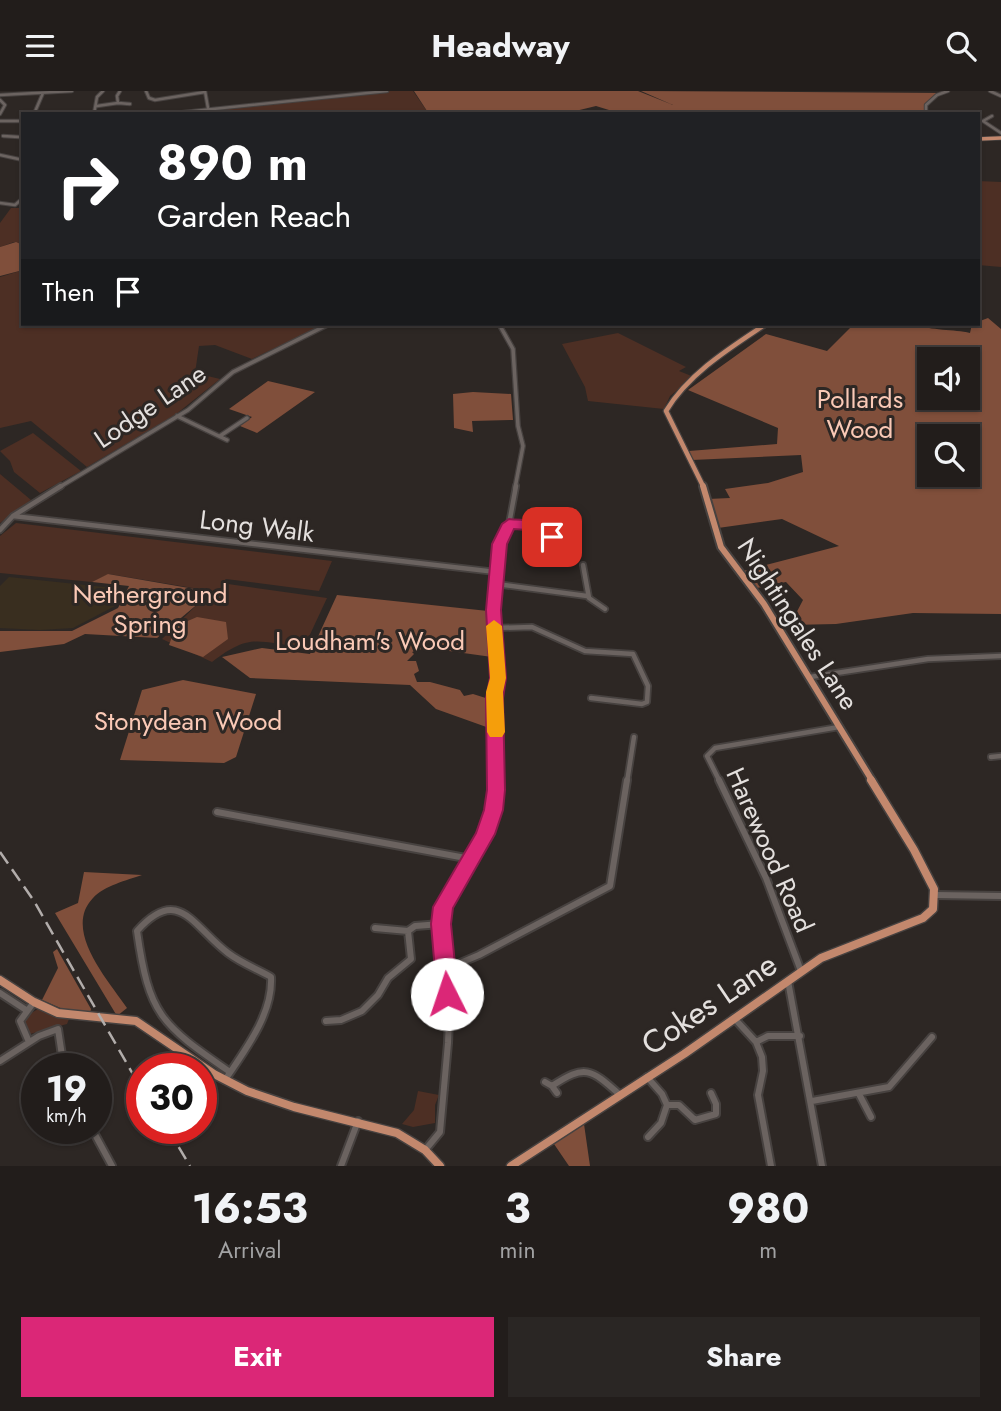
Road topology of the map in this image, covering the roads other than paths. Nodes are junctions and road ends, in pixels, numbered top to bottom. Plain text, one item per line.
1 (72, 91) edge
2 (103, 91) edge
3 (120, 91) edge
4 (146, 91) edge
5 (205, 91) edge
6 (387, 91) edge
7 (948, 91) edge
8 (990, 91) edge
9 (43, 93) junction
10 (0, 95) edge
11 (1001, 96) edge
12 (0, 100) edge
13 (118, 103) junction
14 (130, 104) dead end
15 (0, 105) edge
16 (5, 105) junction
17 (97, 106) junction
18 (207, 109) junction
19 (35, 112) edge
20 (95, 112) edge
21 (182, 112) edge
22 (926, 112) edge
23 (992, 116) dead end
24 (0, 118) edge
25 (21, 120) edge
26 (1001, 133) edge
27 (1, 136) edge
28 (21, 137) edge
29 (1001, 138) edge
30 (980, 139) edge
31 (0, 155) edge
32 (21, 160) edge
33 (21, 200) edge
34 (0, 204) edge
35 (325, 326) edge
36 (500, 326) edge
37 (763, 326) edge
38 (177, 416) junction
39 (247, 418) dead end
40 (220, 436) junction
41 (227, 440) dead end
42 (13, 516) junction
43 (509, 524) junction
44 (0, 530) edge
45 (547, 545) dead end
46 (583, 565) dead end
47 (496, 572) junction
48 (496, 584) junction
49 (587, 596) junction
50 (605, 609) dead end
51 (494, 628) junction
52 (1001, 656) edge
53 (810, 677) junction
54 (592, 698) dead end
55 (840, 727) junction
56 (634, 737) dead end
57 (1001, 755) edge
58 (991, 757) dead end
59 (216, 811) dead end
60 (471, 859) junction
61 (935, 895) junction
62 (1001, 896) edge
63 (441, 924) junction
64 (375, 927) dead end
65 (408, 931) junction
66 (446, 969) junction
67 (801, 971) junction
68 (788, 979) junction
69 (0, 980) edge
70 (0, 993) edge
71 (34, 1002) junction
72 (26, 1010) junction
73 (734, 1017) junction
74 (326, 1021) dead end
75 (800, 1036) junction
76 (932, 1037) dead end
77 (29, 1042) junction
78 (756, 1042) junction
79 (62, 1053) edge
80 (0, 1061) edge
81 (227, 1076) junction
82 (647, 1076) junction
83 (551, 1087) dead end
84 (711, 1093) dead end
85 (619, 1094) junction
86 (859, 1094) junction
87 (813, 1101) junction
88 (667, 1105) junction
89 (871, 1117) dead end
90 (358, 1121) junction
91 (648, 1137) dead end
92 (100, 1144) edge
93 (425, 1150) junction
94 (343, 1165) edge
95 (112, 1166) edge
96 (440, 1166) edge
97 (511, 1166) edge
98 (771, 1166) edge
99 (822, 1166) edge

1 - 9 street
2 - 17 street
3 - 13 street
4 - 5 street
5 - 18 street
6 - 18 street
7 - 22 street
8 - 11 street
9 - 10 street
9 - 19 street
12 - 16 street
13 - 14 street
13 - 17 street
15 - 16 street
16 - 24 street
17 - 20 street
18 - 21 street
23 - 26 street
24 - 25 street
27 - 28 street
29 - 30 main road
31 - 32 street
33 - 34 street
35 - 38 street, Lodge Lane
36 - 43 street
37 - 53 main road, Nightingales Lane
38 - 40 street
38 - 42 street, Lodge Lane
39 - 40 street
40 - 41 street
42 - 44 street, Lodge Lane
42 - 47 street, Long Walk
43 - 45 street
43 - 47 street
46 - 49 street
47 - 48 street
48 - 49 street
48 - 51 street
49 - 50 street
51 - 54 street
51 - 60 street
52 - 53 street
53 - 55 main road, Nightingales Lane
55 - 61 main road, Nightingales Lane
55 - 67 street, Harewood Road
56 - 66 street
57 - 58 street
59 - 60 street
60 - 63 street
61 - 62 street
61 - 67 main road, Cokes Lane
63 - 65 street
63 - 66 street
64 - 65 street
65 - 74 street
66 - 93 street
67 - 68 main road, Cokes Lane
68 - 73 main road, Cokes Lane
68 - 75 street
69 - 71 main road
70 - 72 street
71 - 72 street
71 - 81 main road
72 - 77 street
73 - 78 street
73 - 82 main road, Cokes Lane
75 - 78 street
75 - 87 street
76 - 86 street
77 - 79 street
77 - 80 street
78 - 98 street
81 - 81 street
81 - 90 main road
82 - 85 main road, Cokes Lane
82 - 88 street
83 - 85 street
84 - 88 street
85 - 97 main road, Cokes Lane
86 - 87 street
86 - 89 street
87 - 99 street
88 - 91 street
90 - 93 main road
90 - 94 street
92 - 95 street
93 - 96 main road

